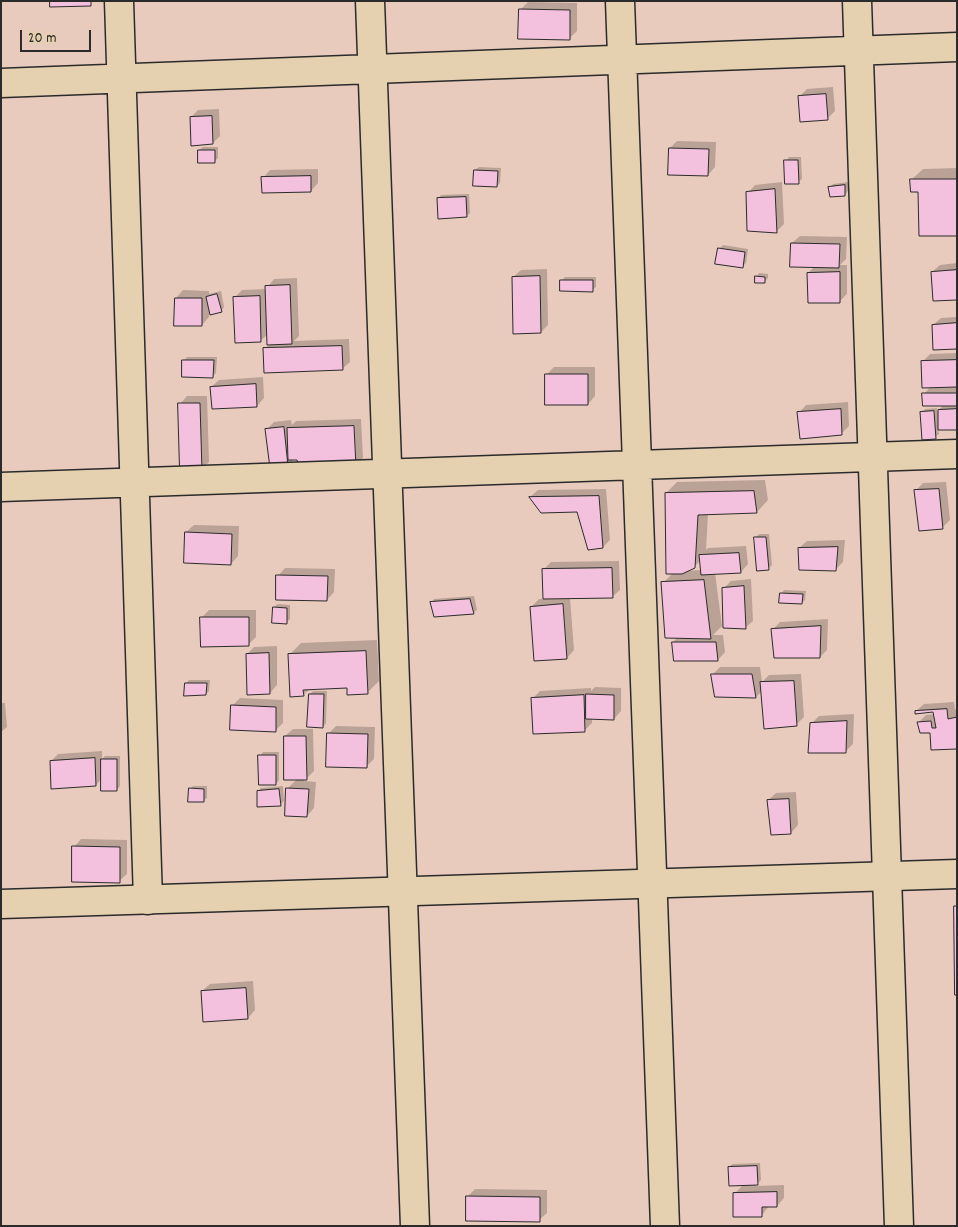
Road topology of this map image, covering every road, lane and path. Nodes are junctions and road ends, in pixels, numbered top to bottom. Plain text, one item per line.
1 (119, 1) edge
2 (370, 1) edge
3 (620, 1) edge
4 (857, 1) edge
5 (957, 47) edge
6 (859, 50) junction
7 (622, 59) junction
8 (373, 69) junction
9 (121, 78) junction
10 (1, 83) edge
11 (957, 454) edge
12 (871, 457) junction
13 (637, 465) junction
14 (388, 474) junction
15 (134, 482) junction
16 (1, 487) edge
17 (957, 874) edge
18 (887, 876) junction
19 (652, 884) junction
20 (403, 891) junction
21 (148, 900) junction
22 (1, 904) edge
23 (415, 1226) edge
24 (665, 1226) edge
25 (899, 1226) edge

1 - 9 street
2 - 8 street
3 - 7 street
4 - 6 street
5 - 6 street
6 - 7 street
6 - 12 street
7 - 8 street
7 - 13 street
8 - 9 street
8 - 14 street
9 - 10 street
9 - 15 street
11 - 12 street
12 - 13 street
12 - 18 street
13 - 14 street
13 - 19 street
14 - 15 street
14 - 20 street
15 - 16 street
15 - 21 street
17 - 18 street
18 - 19 street
18 - 25 street
19 - 20 street
19 - 24 street
20 - 21 street
20 - 23 street
21 - 22 street

